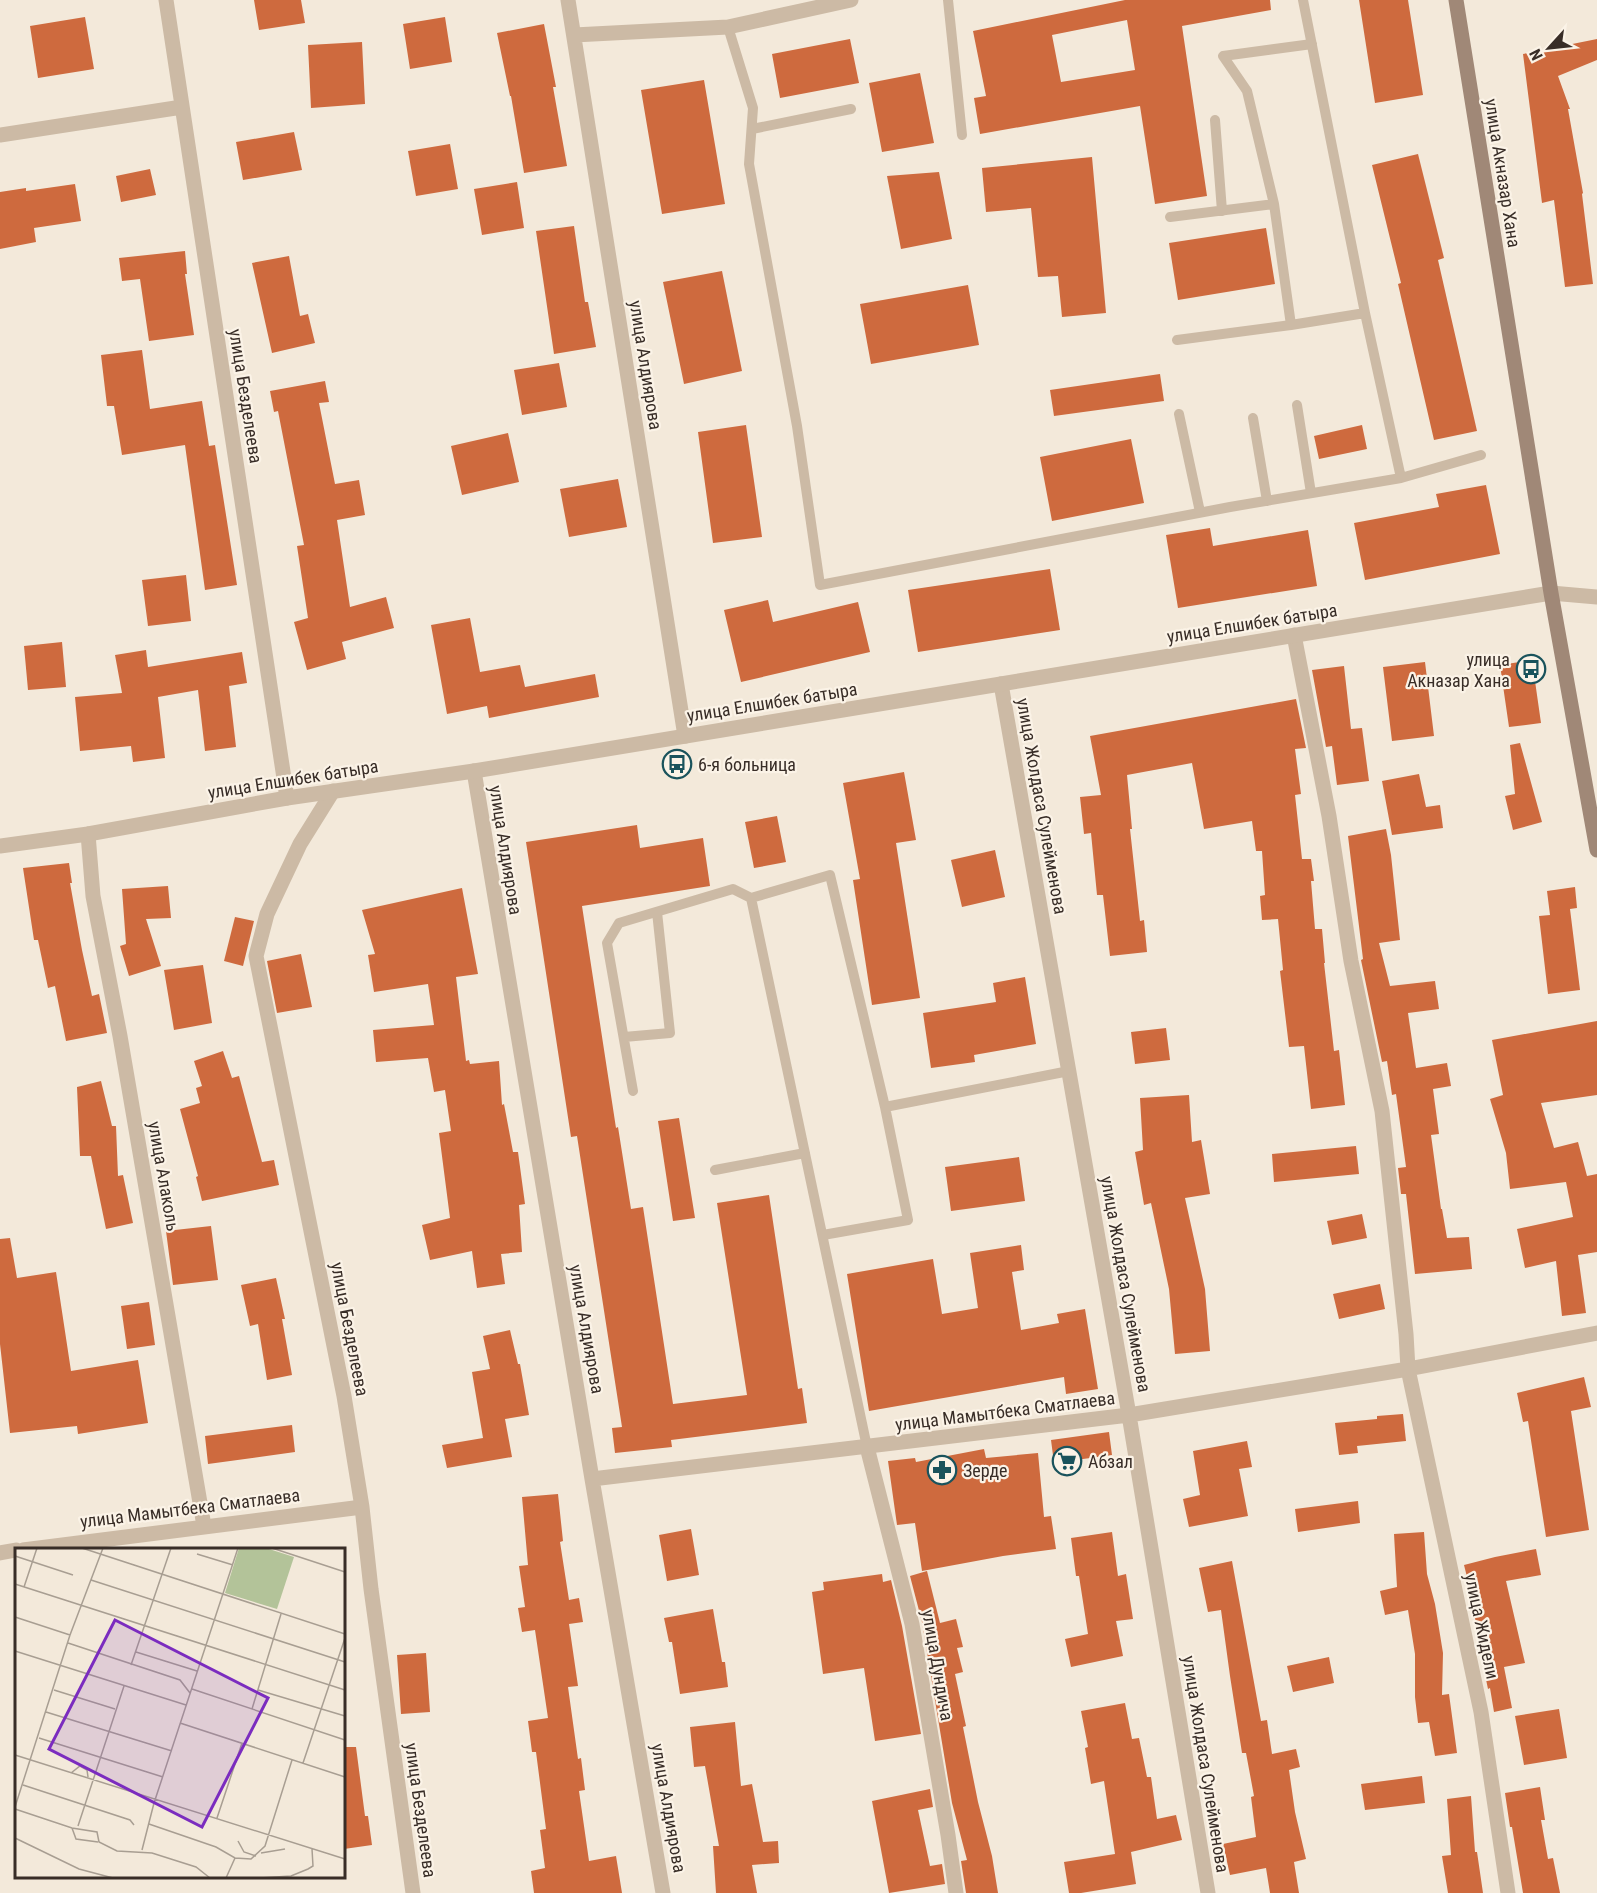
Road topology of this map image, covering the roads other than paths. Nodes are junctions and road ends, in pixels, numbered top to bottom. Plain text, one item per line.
1 (166, 0) edge
2 (568, 0) edge
3 (852, 0) edge
4 (948, 0) edge
5 (1304, 0) edge
6 (1456, 0) edge
7 (728, 27) junction
8 (574, 36) junction
9 (1312, 44) junction
10 (182, 106) junction
11 (851, 109) dead end
12 (1215, 120) dead end
13 (752, 129) junction
14 (0, 135) edge
15 (962, 135) dead end
16 (1274, 204) junction
17 (1222, 211) junction
18 (1170, 217) dead end
19 (1365, 313) junction
20 (1291, 326) junction
21 (1177, 340) dead end
22 (1297, 405) dead end
23 (1179, 414) dead end
24 (1253, 418) dead end
25 (1481, 455) dead end
26 (1401, 478) junction
27 (1311, 493) junction
28 (1267, 501) junction
29 (1200, 512) junction
30 (1551, 593) junction
31 (1597, 597) edge
32 (1294, 635) junction
33 (1001, 684) junction
34 (685, 736) junction
35 (474, 771) junction
36 (333, 791) junction
37 (287, 798) junction
38 (88, 834) junction
39 (0, 846) edge
40 (1597, 850) edge
41 (751, 898) junction
42 (657, 912) junction
43 (624, 1037) junction
44 (1069, 1071) junction
45 (633, 1091) dead end
46 (885, 1107) junction
47 (805, 1152) junction
48 (715, 1170) dead end
49 (823, 1235) junction
50 (1597, 1333) edge
51 (1408, 1369) junction
52 (1129, 1415) junction
53 (867, 1447) junction
54 (592, 1479) junction
55 (362, 1507) junction
56 (204, 1526) junction
57 (38, 1548) edge
58 (15, 1550) edge
59 (0, 1552) edge
60 (412, 1893) edge
61 (663, 1893) edge
62 (956, 1893) edge
63 (1208, 1893) edge
64 (1508, 1893) edge

1 - 10 street, улица Безделеева
2 - 8 street, улица Алдиярова
3 - 7 street
4 - 15 lane
5 - 9 lane
6 - 30 main road, улица Акназар Хана
7 - 8 street
7 - 13 lane
8 - 34 street, улица Алдиярова
9 - 16 lane
9 - 19 lane
10 - 14 street
10 - 37 street, улица Безделеева
11 - 13 lane
12 - 17 lane
13 - 29 lane
16 - 17 lane
16 - 20 lane
17 - 18 lane
19 - 20 lane
19 - 26 lane
20 - 21 lane
22 - 27 lane
23 - 29 lane
24 - 28 lane
25 - 26 lane
26 - 27 lane
27 - 28 lane
28 - 29 lane
30 - 31 street, улица Елшибек батыра
30 - 32 street, улица Елшибек батыра
30 - 40 main road, улица Акназар Хана
32 - 33 street, улица Елшибек батыра
32 - 51 street, улица Жидели
33 - 34 street, улица Елшибек батыра
33 - 44 street, улица Жолдаса Сулейменова
34 - 35 street, улица Елшибек батыра
35 - 36 street, улица Елшибек батыра
35 - 54 street, улица Алдиярова
36 - 37 street, улица Елшибек батыра
36 - 55 street, улица Безделеева
37 - 38 street, улица Елшибек батыра
38 - 39 street, улица Елшибек батыра
38 - 56 street, улица Алаколь
41 - 42 lane
41 - 46 lane
41 - 47 lane
42 - 43 lane
42 - 43 lane
43 - 45 lane
44 - 46 lane
44 - 52 street, улица Жолдаса Сулейменова
46 - 49 lane
47 - 48 lane
47 - 49 lane
49 - 53 lane
50 - 51 street, улица Мамытбека Сматлаева
51 - 52 street, улица Мамытбека Сматлаева
51 - 64 street, улица Жидели
52 - 53 street, улица Мамытбека Сматлаева
52 - 63 street, улица Жолдаса Сулейменова
53 - 54 street, улица Мамытбека Сматлаева
53 - 62 street, улица Дундича
54 - 61 street, улица Алдиярова
55 - 56 street, улица Мамытбека Сматлаева
55 - 60 street, улица Безделеева
56 - 57 street, улица Мамытбека Сматлаева
58 - 59 street

